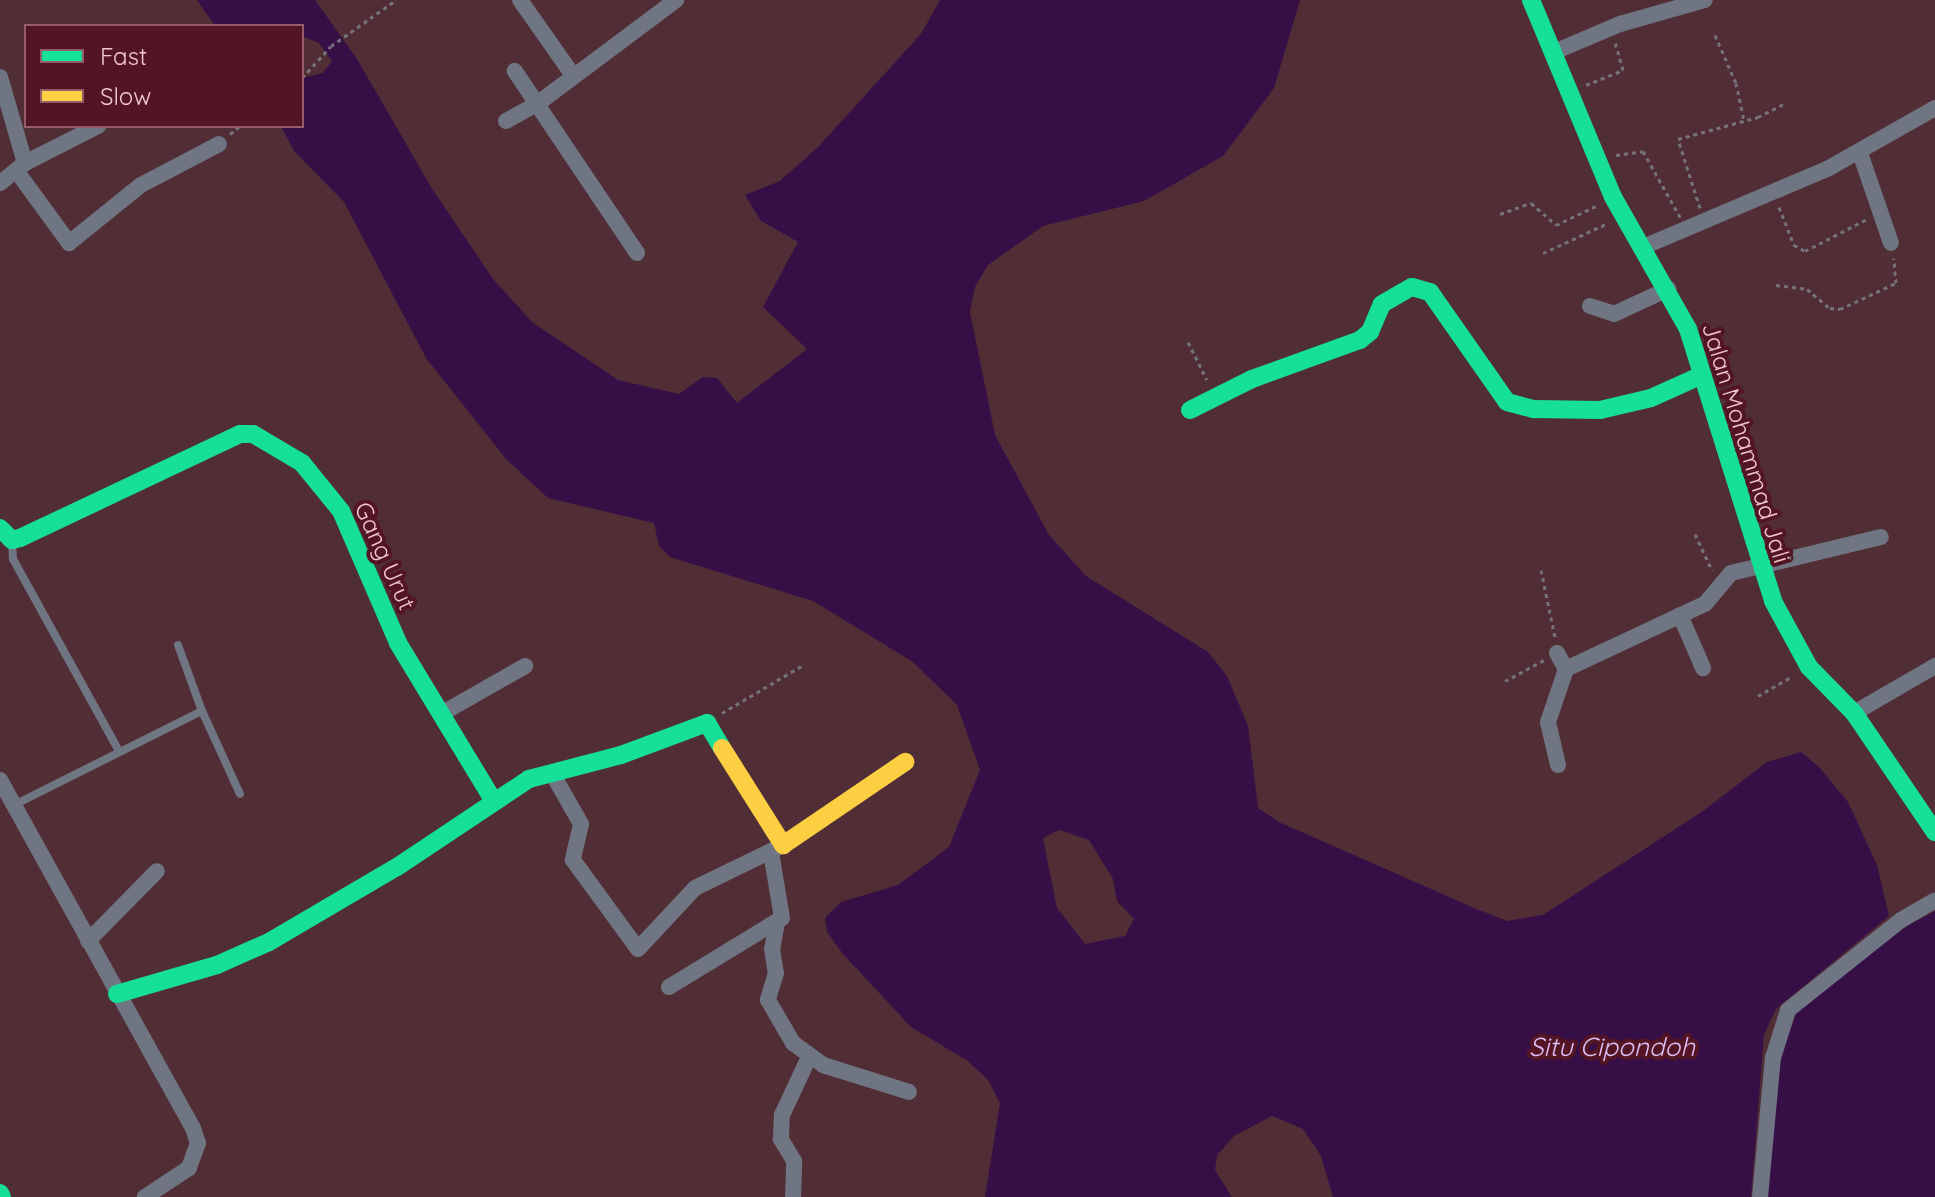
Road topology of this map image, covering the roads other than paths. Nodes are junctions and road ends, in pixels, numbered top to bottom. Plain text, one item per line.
1 (520, 0) edge
2 (676, 0) edge
3 (1531, 0) edge
4 (1705, 0) edge
5 (1554, 52) junction
6 (515, 71) dead end
7 (572, 74) junction
8 (0, 77) edge
9 (537, 104) junction
10 (1935, 108) edge
11 (506, 121) dead end
12 (89, 128) edge
13 (219, 144) dead end
14 (1860, 153) junction
15 (21, 168) junction
16 (0, 183) edge
17 (1891, 243) road end
18 (1643, 247) junction
19 (637, 253) dead end
20 (1668, 289) junction
21 (1590, 306) dead end
22 (1702, 375) junction
23 (1190, 410) dead end
24 (6, 534) edge
25 (1881, 537) dead end
26 (1757, 565) junction
27 (1680, 615) junction
28 (178, 645) dead end
29 (1557, 653) road end
30 (525, 666) dead end
31 (1935, 666) edge
32 (1703, 668) dead end
33 (1566, 669) junction
34 (202, 711) junction
35 (1854, 713) junction
36 (441, 714) junction
37 (119, 751) junction
38 (905, 762) dead end
39 (1558, 765) dead end
40 (552, 773) junction
41 (0, 780) edge
42 (240, 794) dead end
43 (493, 800) junction
44 (14, 805) junction
45 (1935, 832) edge
46 (777, 849) junction
47 (157, 871) dead end
48 (1935, 900) edge
49 (777, 922) junction
50 (88, 941) junction
51 (669, 987) dead end
52 (117, 994) junction
53 (809, 1057) junction
54 (909, 1092) dead end
55 (145, 1197) edge
56 (793, 1197) edge
57 (1760, 1197) edge

1 - 7 street
2 - 7 street
3 - 5 street, Jalan Mohammad Jali
4 - 5 street
5 - 18 street, Jalan Mohammad Jali
6 - 9 street
7 - 9 street
8 - 15 street
9 - 11 street
9 - 19 street
10 - 14 street
12 - 15 street
13 - 15 street
14 - 17 street
14 - 18 street
15 - 16 street
18 - 20 street, Jalan Mohammad Jali
20 - 21 street
20 - 22 street, Jalan Mohammad Jali
22 - 23 street
22 - 26 street, Jalan Mohammad Jali
24 - 36 street, Gang Urut
24 - 37 lane
25 - 26 street
26 - 27 street
26 - 35 street, Jalan Mohammad Jali
27 - 32 street
27 - 33 street
28 - 34 lane
29 - 33 street
30 - 36 street
31 - 35 street
33 - 39 street
34 - 37 lane
34 - 42 lane
35 - 45 street, Jalan Mohammad Jali
36 - 43 street, Gang Urut
37 - 44 lane
38 - 46 street
40 - 43 street
40 - 46 street
40 - 46 street
41 - 44 street
43 - 52 street
44 - 50 street
46 - 49 street
47 - 50 street
48 - 57 street
49 - 51 street
49 - 53 street
50 - 52 street
52 - 55 street
53 - 54 street
53 - 56 street

